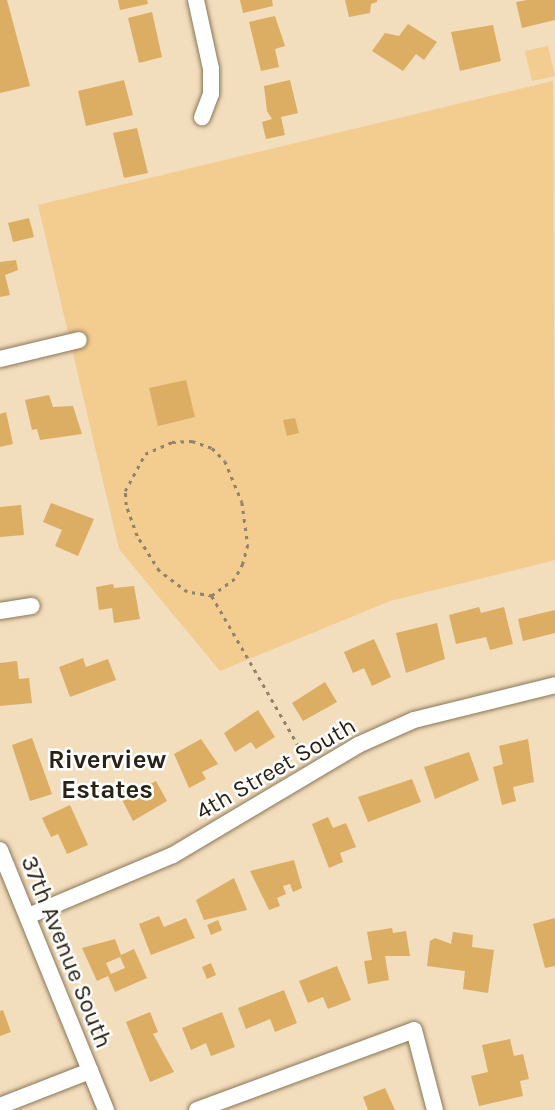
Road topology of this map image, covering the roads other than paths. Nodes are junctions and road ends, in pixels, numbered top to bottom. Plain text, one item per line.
1 (196, 0) edge
2 (202, 117) dead end
3 (79, 340) dead end
4 (0, 359) edge
5 (33, 607) dead end
6 (0, 611) edge
7 (555, 685) edge
8 (0, 850) edge
9 (28, 916) junction
10 (90, 1071) junction
11 (0, 1106) edge
12 (106, 1110) edge
13 (197, 1110) edge
14 (435, 1110) edge

1 - 2 street
3 - 4 street
5 - 6 street
7 - 9 street, 4th Street South
8 - 9 street, 37th Avenue South
9 - 10 street, 37th Avenue South
10 - 11 street, 37th Avenue South
10 - 12 street, 37th Avenue South
13 - 14 street

